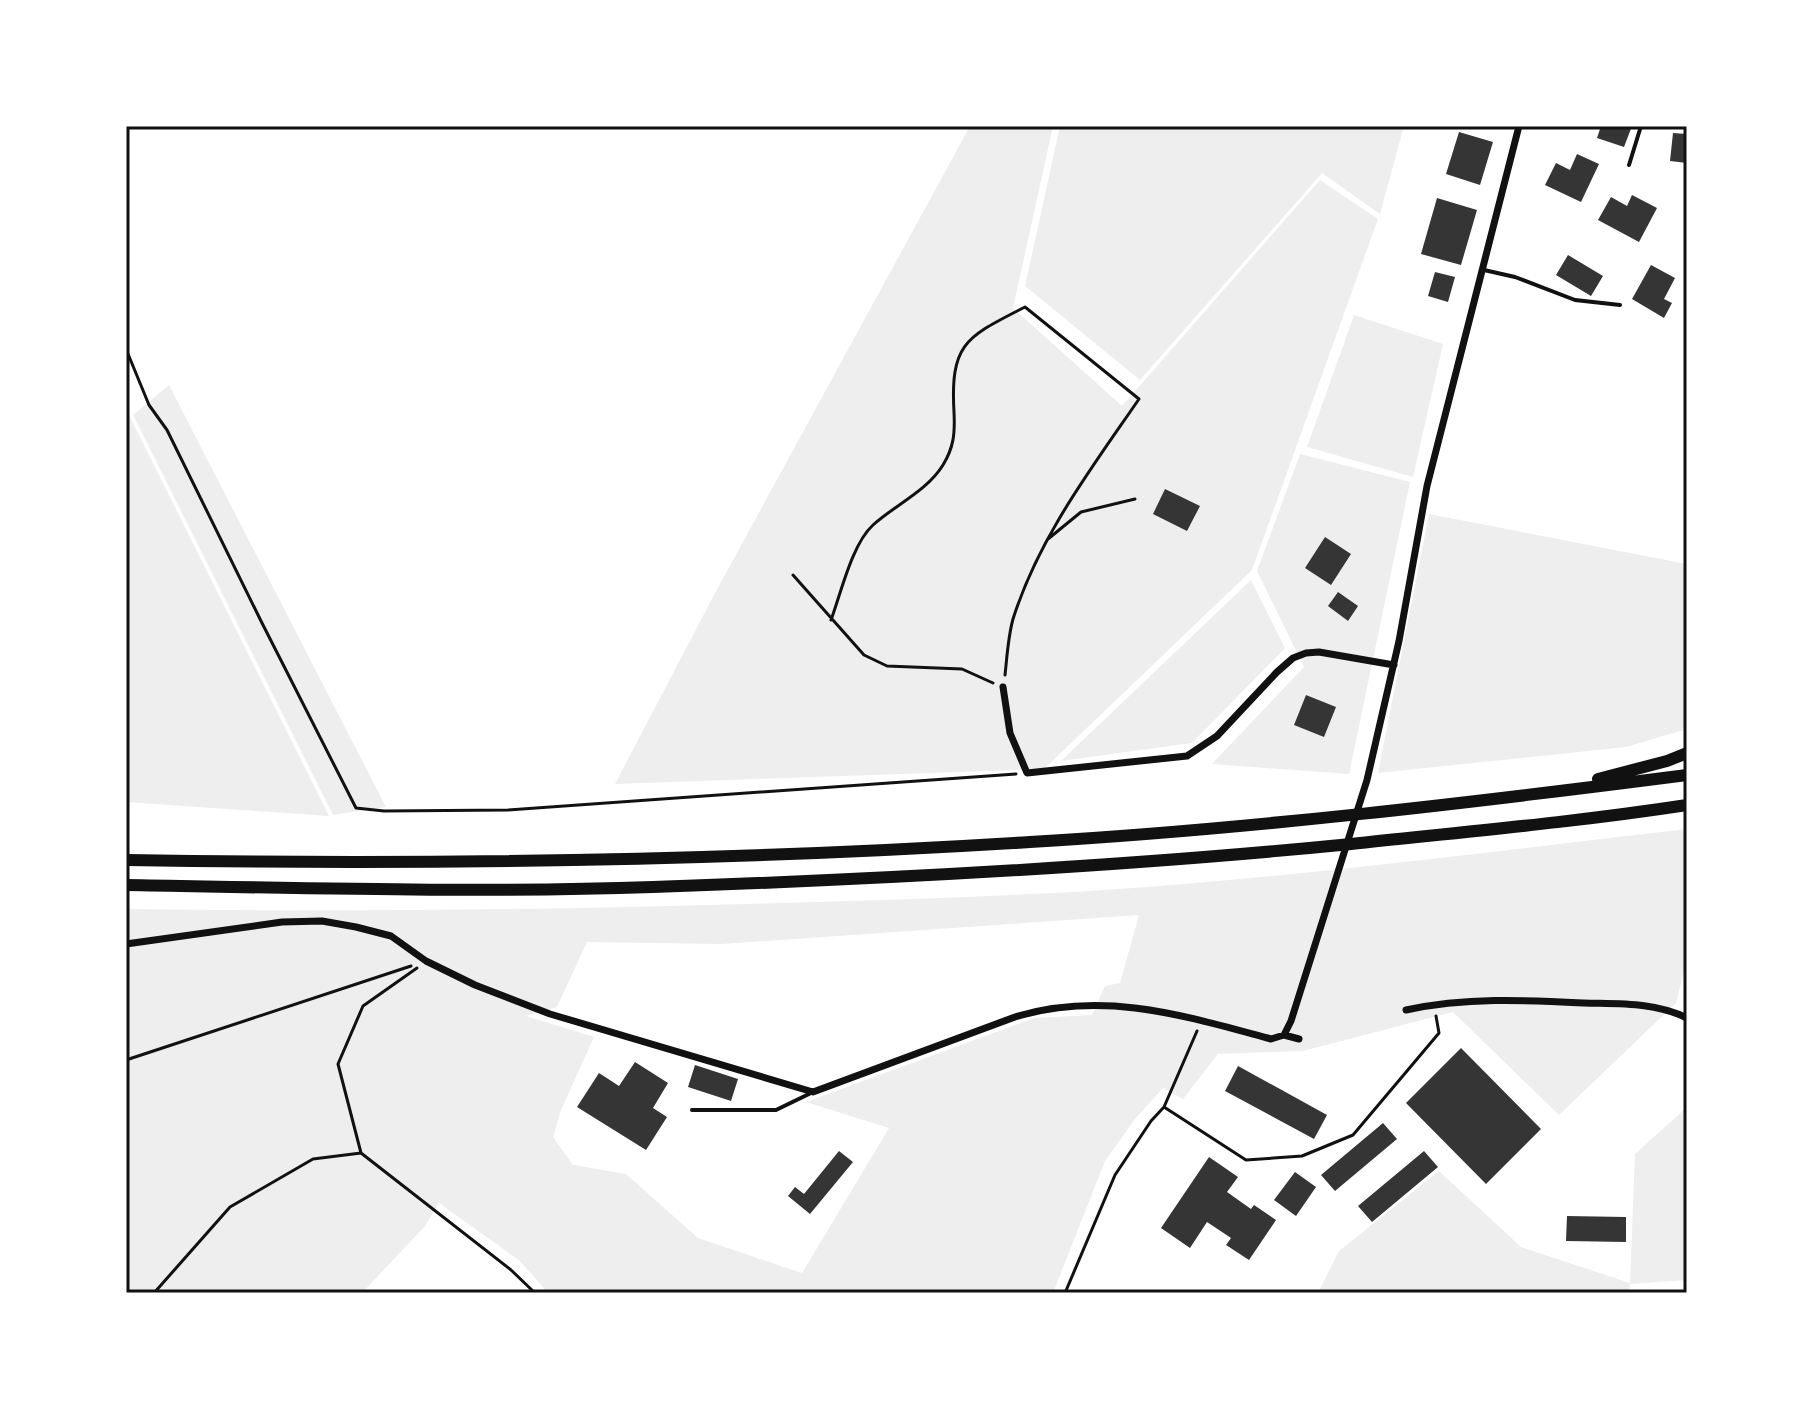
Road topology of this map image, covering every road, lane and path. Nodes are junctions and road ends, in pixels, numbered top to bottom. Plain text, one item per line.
1 (1519, 126) edge
2 (1641, 126) edge
3 (1629, 165) dead end
4 (1481, 269) junction
5 (1620, 305) dead end
6 (126, 349) edge
7 (1135, 499) dead end
8 (1045, 542) junction
9 (793, 575) dead end
10 (831, 620) junction
11 (1394, 665) junction
12 (1003, 687) junction
13 (1687, 753) edge
14 (1027, 773) junction
15 (1687, 775) edge
16 (1545, 793) junction
17 (1687, 805) edge
18 (126, 860) edge
19 (126, 885) edge
20 (126, 944) edge
21 (426, 961) junction
22 (1434, 1004) junction
23 (1406, 1010) dead end
24 (1687, 1018) edge
25 (1204, 1021) junction
26 (1284, 1035) junction
27 (1299, 1039) dead end
28 (126, 1060) edge
29 (813, 1092) junction
30 (1164, 1107) junction
31 (692, 1110) dead end
32 (361, 1153) junction
33 (154, 1293) edge
34 (535, 1293) edge
35 (1065, 1293) edge

1 - 4 street
2 - 3 lane
4 - 5 lane
4 - 11 street
6 - 14 path
7 - 8 path
8 - 10 path
8 - 12 path
9 - 10 path
10 - 12 path
11 - 14 street
11 - 26 street
12 - 14 street
13 - 16 highway
15 - 16 highway
16 - 18 highway
17 - 19 highway
20 - 21 street
21 - 28 path
21 - 29 street
21 - 32 path
22 - 23 street
22 - 24 street
22 - 30 path
25 - 26 street
25 - 29 street
25 - 30 path
26 - 27 street
29 - 31 lane
30 - 35 path
32 - 33 path
32 - 34 path

